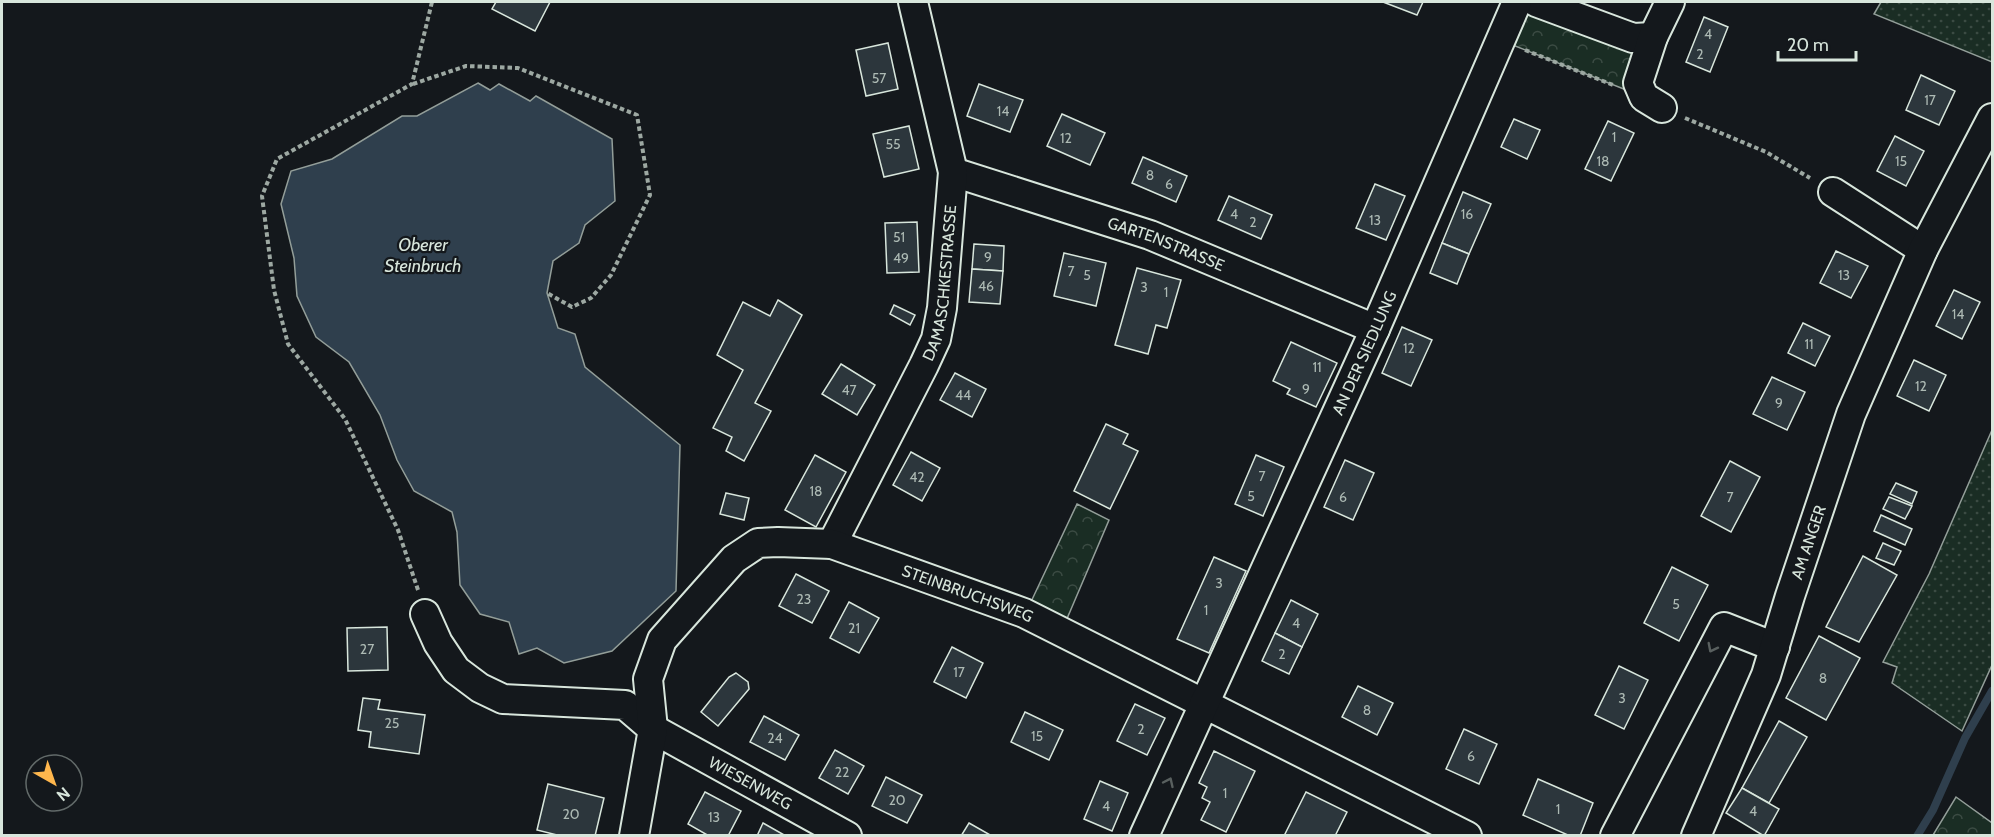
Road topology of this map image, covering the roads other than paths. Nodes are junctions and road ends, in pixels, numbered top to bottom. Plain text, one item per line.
1 (913, 2) edge
2 (1517, 2) edge
3 (1536, 2) edge
4 (1670, 2) edge
5 (1653, 37) junction
6 (1653, 103) road end
7 (1992, 118) edge
8 (952, 171) junction
9 (1833, 192) road end
10 (1923, 250) junction
11 (1375, 328) junction
12 (832, 544) junction
13 (425, 614) road end
14 (1775, 647) junction
15 (1206, 703) junction
16 (653, 729) junction
17 (634, 836) edge
18 (847, 836) edge
19 (1144, 836) edge
20 (1467, 836) edge
21 (1615, 836) edge
22 (1696, 836) edge

1 - 8 street, DAMASCHKESTRASSE
2 - 11 street, AN DER SIEDLUNG
3 - 5 street
4 - 5 street
5 - 6 street
7 - 10 street, AM ANGER
8 - 11 street, GARTENSTRASSE
8 - 12 street, DAMASCHKESTRASSE
9 - 10 street
10 - 14 street, AM ANGER
11 - 15 street, AN DER SIEDLUNG
12 - 15 street, STEINBRUCHSWEG
12 - 16 street, STEINBRUCHSWEG
13 - 16 street, WIESENWEG
14 -> 21 street
14 - 22 street, AM ANGER
19 -> 15 street, AN DER SIEDLUNG
15 - 20 street, STEINBRUCHSWEG
16 - 17 street, STEINBRUCHSWEG
16 - 18 street, WIESENWEG

